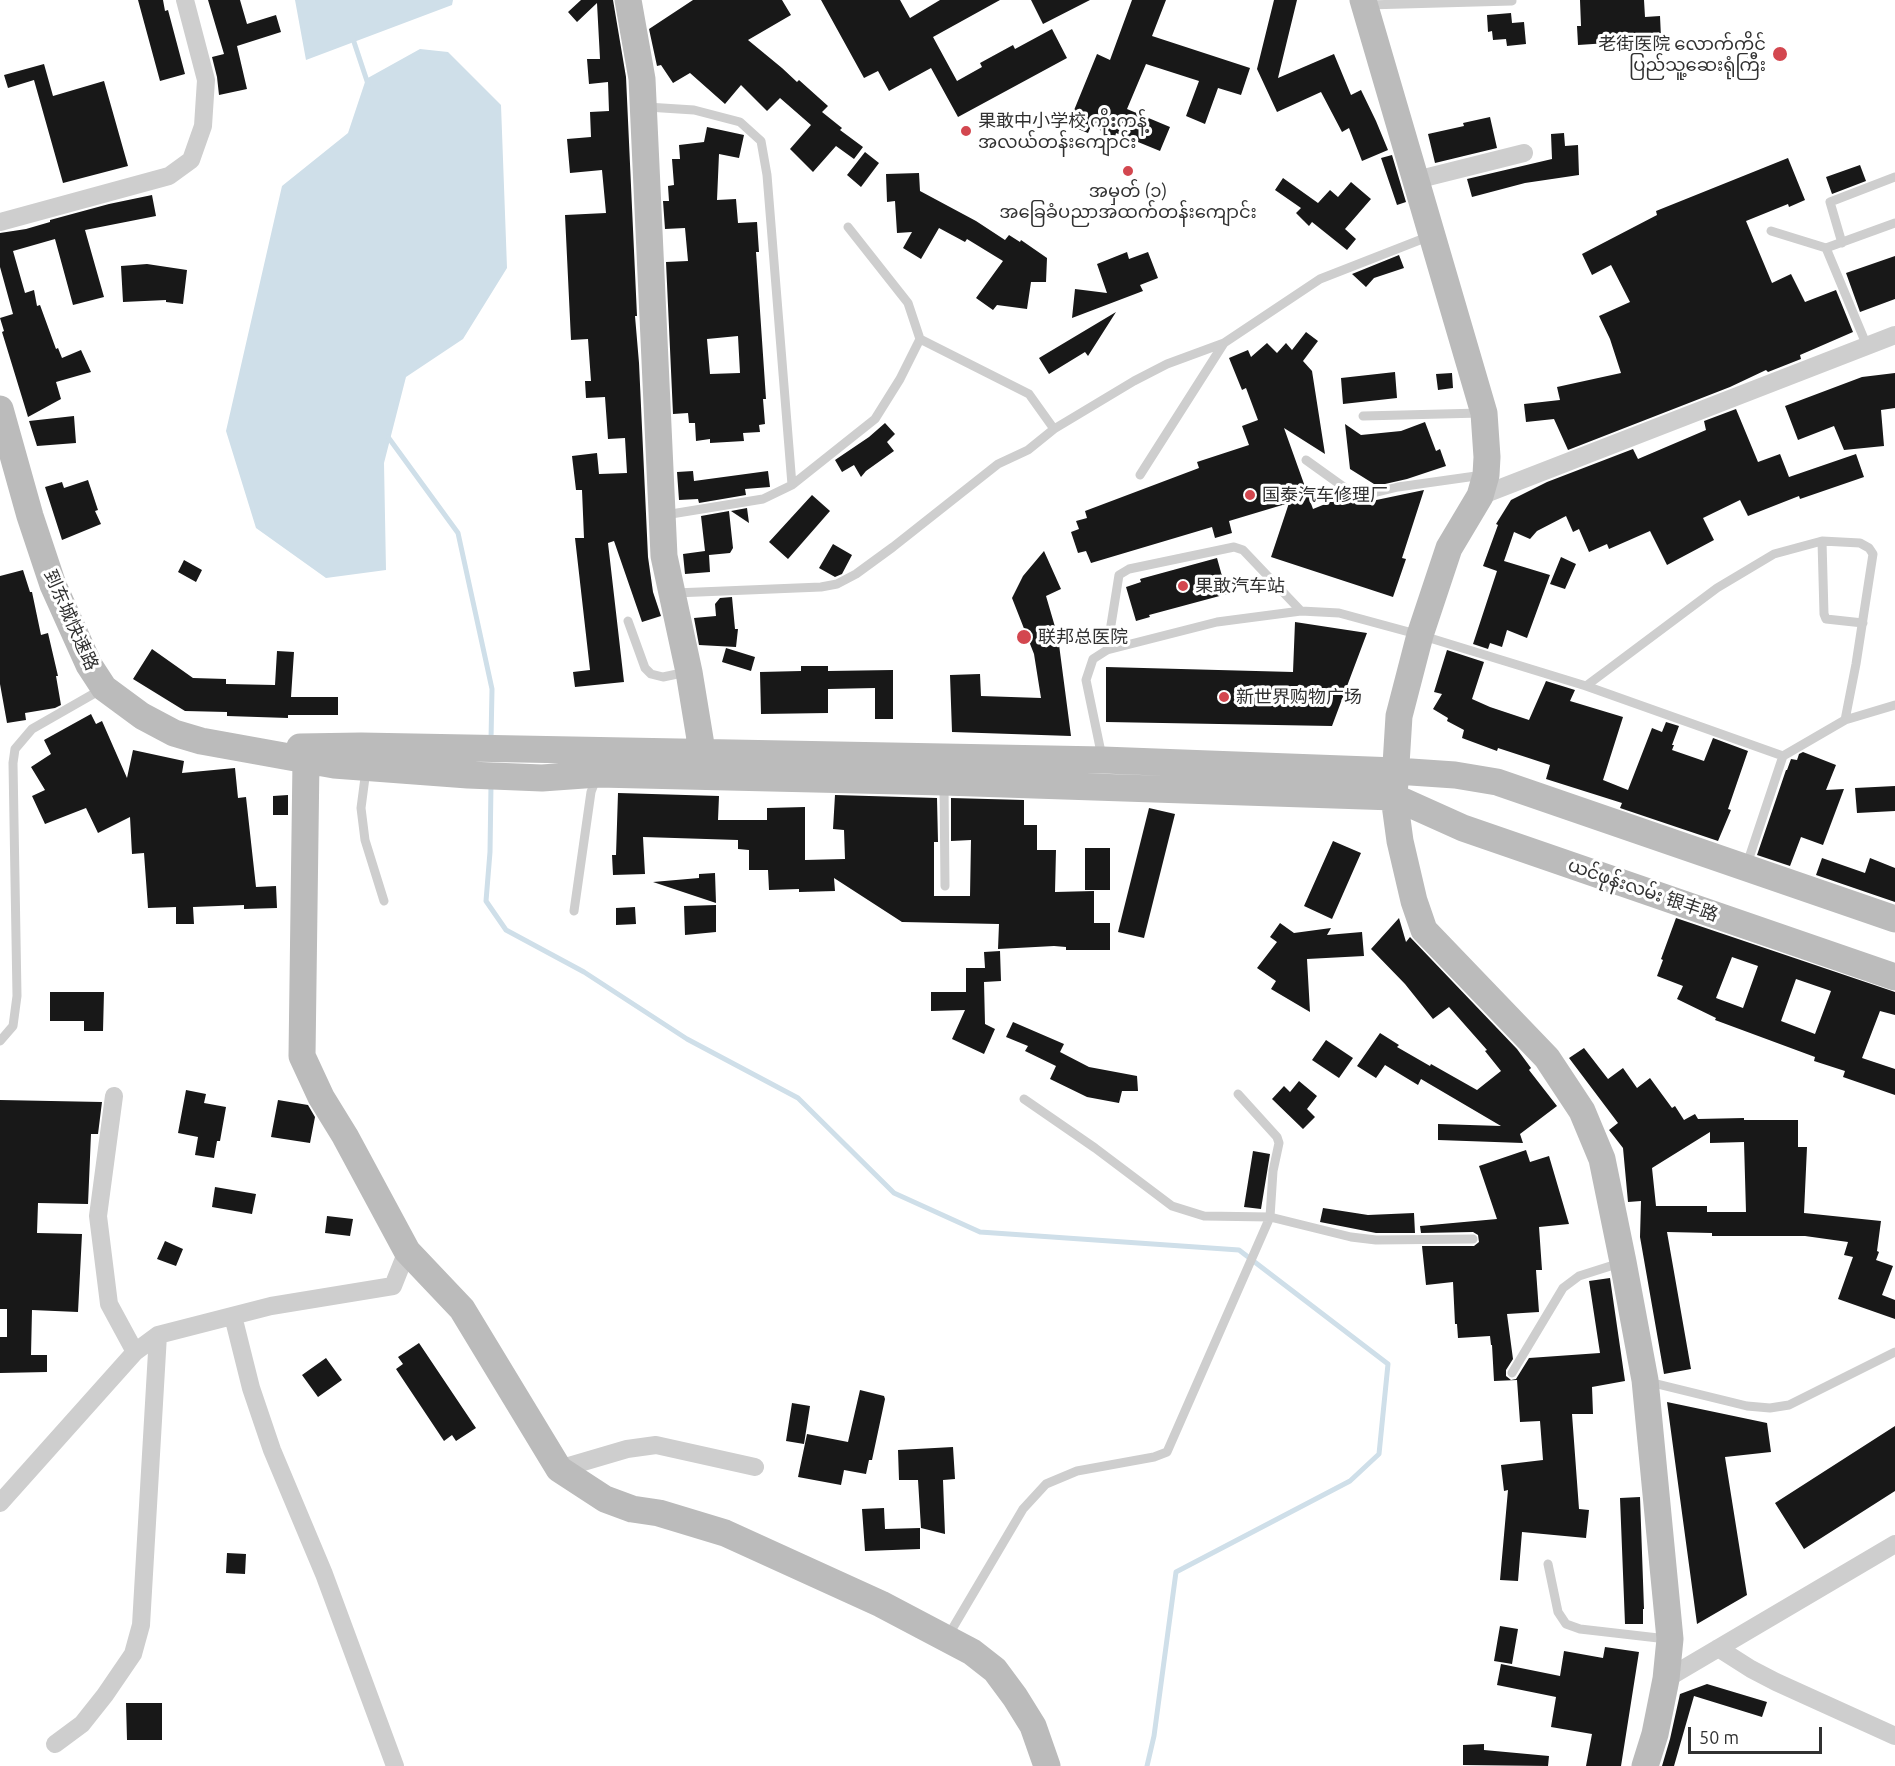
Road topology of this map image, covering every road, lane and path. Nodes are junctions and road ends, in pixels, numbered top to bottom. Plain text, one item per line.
1 (185, 0) edge
2 (628, 0) edge
3 (1512, 1) edge
4 (1364, 2) edge
5 (643, 107) junction
6 (1524, 153) dead end
7 (1895, 177) edge
8 (1416, 180) junction
9 (0, 222) edge
10 (1895, 223) edge
11 (849, 226) dead end
12 (1771, 231) dead end
13 (1433, 235) junction
14 (1842, 243) junction
15 (1826, 248) junction
16 (1895, 336) edge
17 (920, 339) junction
18 (1224, 343) junction
19 (1867, 346) junction
20 (0, 409) edge
21 (1484, 413) junction
22 (1363, 416) dead end
23 (1054, 429) junction
24 (1306, 460) dead end
25 (1140, 475) dead end
26 (792, 485) junction
27 (1483, 485) junction
28 (662, 515) junction
29 (1822, 541) junction
30 (672, 593) junction
31 (1300, 611) junction
32 (628, 621) dead end
33 (1863, 623) junction
34 (1420, 635) junction
35 (1107, 650) junction
36 (689, 672) junction
37 (1586, 686) junction
38 (104, 688) junction
39 (1895, 705) edge
40 (1845, 720) junction
41 (237, 748) junction
42 (1784, 756) junction
43 (306, 760) junction
44 (1103, 760) junction
45 (468, 762) junction
46 (702, 764) junction
47 (366, 767) junction
48 (1396, 771) junction
49 (598, 774) junction
50 (944, 783) junction
51 (1394, 797) junction
52 (1746, 867) junction
53 (945, 886) dead end
54 (384, 901) dead end
55 (574, 910) dead end
56 (1895, 919) edge
57 (1895, 977) edge
58 (0, 1041) edge
59 (1238, 1094) dead end
60 (114, 1096) dead end
61 (1024, 1100) dead end
62 (1270, 1218) junction
63 (1473, 1239) dead end
64 (407, 1251) junction
65 (1623, 1262) junction
66 (233, 1316) junction
67 (158, 1335) junction
68 (135, 1352) junction
69 (1895, 1352) edge
70 (1512, 1373) dead end
71 (1644, 1380) junction
72 (755, 1467) dead end
73 (559, 1469) junction
74 (0, 1503) edge
75 (1895, 1544) edge
76 (1548, 1564) dead end
77 (947, 1638) junction
78 (1670, 1639) junction
79 (1718, 1648) junction
80 (1666, 1679) junction
81 (1895, 1736) edge
82 (56, 1744) dead end
83 (395, 1766) edge
84 (1047, 1766) edge
85 (1646, 1766) edge

1 - 9 street
2 - 5 main road
3 - 4 lane
4 - 8 main road
5 - 26 lane
5 - 28 main road
6 - 8 street
7 - 14 lane
8 - 13 main road
10 - 14 lane
11 - 17 lane
12 - 15 lane
13 - 18 lane
13 - 21 main road
14 - 15 lane
15 - 19 lane
16 - 19 street
17 - 23 lane
17 - 26 lane
18 - 23 lane
18 - 25 lane
19 - 27 street
20 - 38 main road, 到东城快速路
21 - 22 lane
21 - 27 main road
23 - 30 lane
24 - 27 lane
26 - 28 lane
27 - 34 main road
28 - 30 main road
29 - 33 lane
29 - 33 lane
29 - 37 lane
30 - 36 main road
31 - 34 lane
31 - 35 lane
31 - 35 lane
32 - 36 lane
33 - 40 lane
34 - 37 lane
34 - 48 main road
35 - 44 lane
36 - 46 main road
37 - 42 lane
38 - 41 main road, 到东城快速路
38 - 58 lane
39 - 40 lane
40 - 42 lane
41 - 43 main road, 到东城快速路
41 - 45 main road, 到东城快速路
42 - 52 lane
43 - 47 main road, 到东城快速路
43 - 64 main road
44 - 46 main road
44 - 48 main road
45 - 46 main road
45 - 47 main road, 到东城快速路
45 - 49 main road, 到东城快速路
46 - 49 main road, 到东城快速路
46 - 50 main road
47 - 54 lane
48 - 51 main road
48 - 52 main road
49 - 55 lane
50 - 51 main road
50 - 53 lane
51 - 57 main road, ယင်ဖုန်းလမ်း 银丰路
51 - 65 main road
52 - 56 main road
59 - 62 lane
60 - 68 street
61 - 62 lane
62 - 63 lane
62 - 77 lane
64 - 66 street
64 - 73 main road
65 - 70 lane
65 - 71 main road
66 - 67 street
66 - 83 street
67 - 68 street
67 - 82 street
68 - 74 street
69 - 71 lane
71 - 78 main road
72 - 73 street
73 - 77 main road
75 - 79 street
76 - 78 lane
77 - 84 main road
78 - 80 main road
79 - 80 street
79 - 81 street
80 - 85 main road

